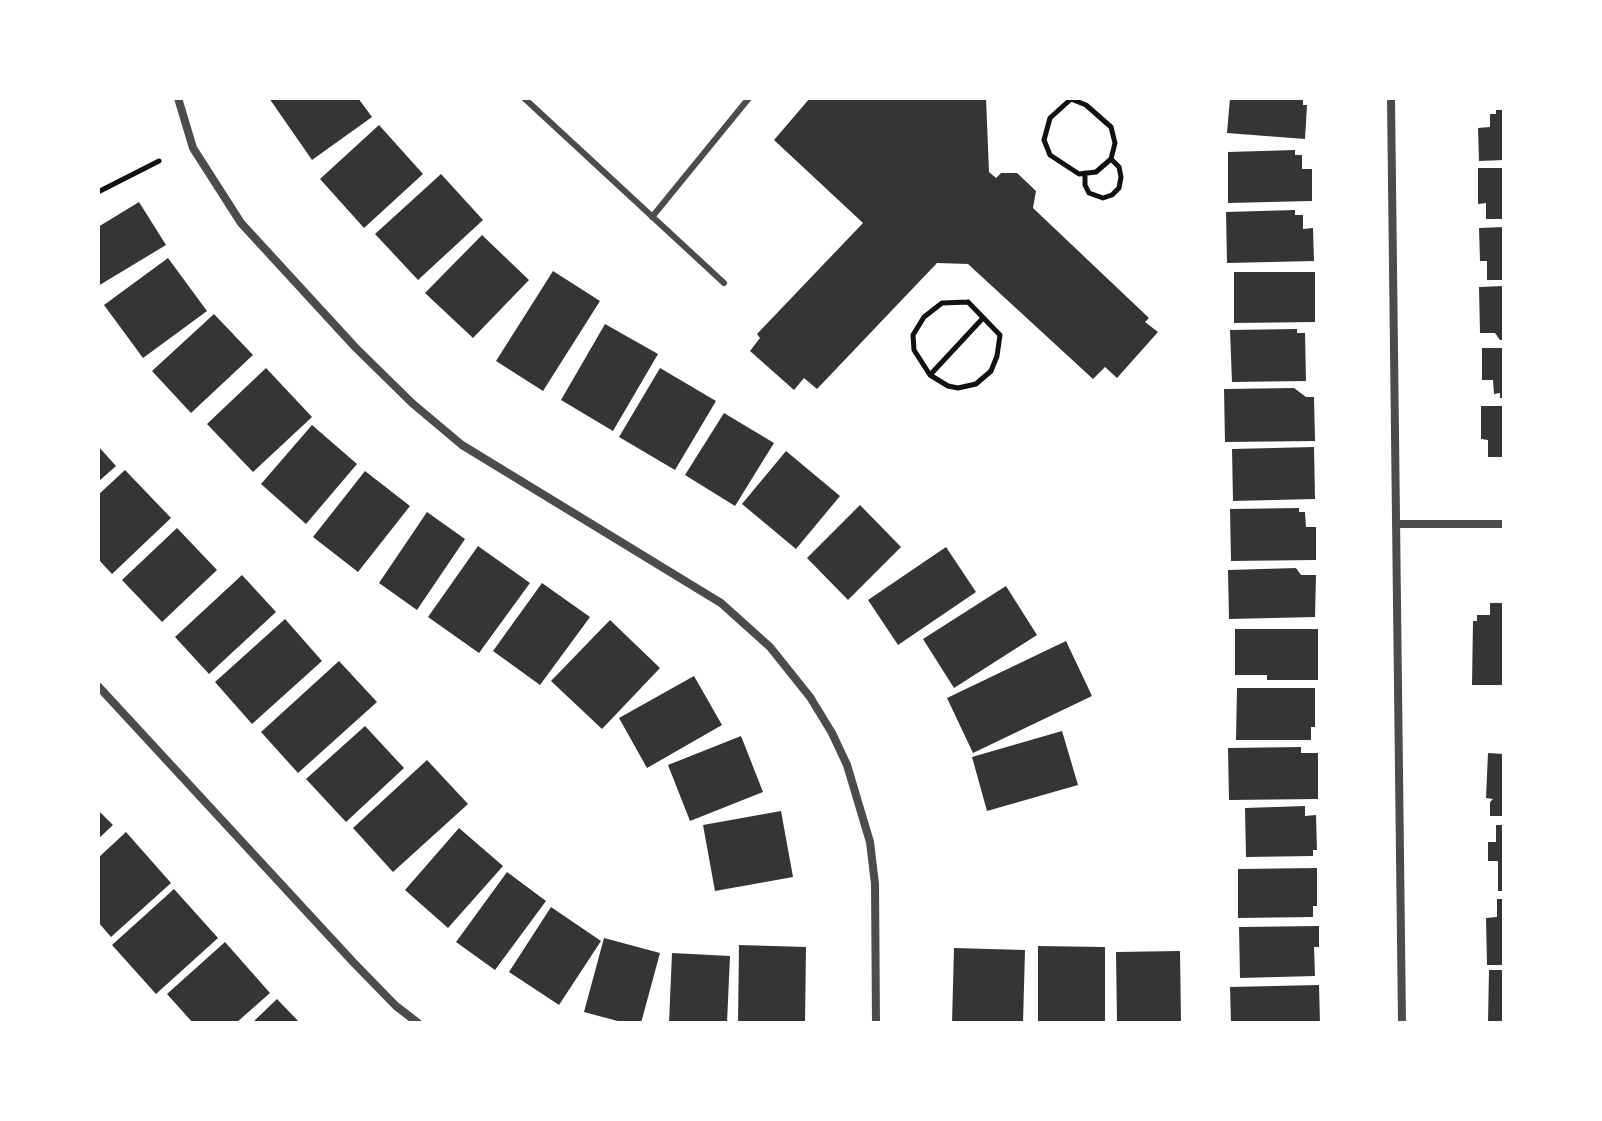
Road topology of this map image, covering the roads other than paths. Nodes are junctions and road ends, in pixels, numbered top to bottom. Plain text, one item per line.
1 (178, 98) edge
2 (524, 98) edge
3 (749, 98) edge
4 (1391, 98) edge
5 (652, 217) junction
6 (724, 283) dead end
7 (1398, 524) junction
8 (1504, 524) edge
9 (98, 686) edge
10 (418, 1023) edge
11 (876, 1023) edge
12 (1402, 1023) edge

1 - 11 street
2 - 5 lane
3 - 5 lane
4 - 7 street
5 - 6 lane
7 - 8 street
7 - 12 street
9 - 10 street

